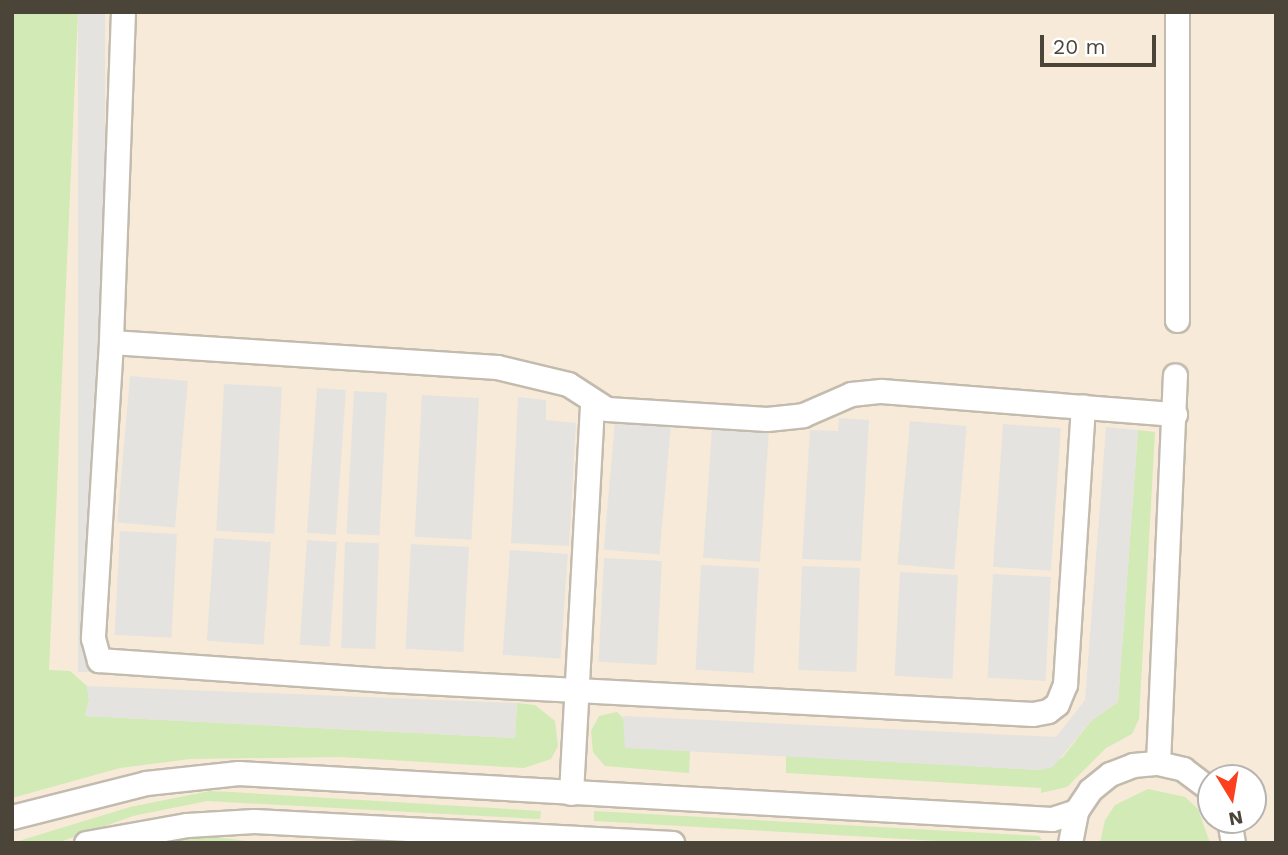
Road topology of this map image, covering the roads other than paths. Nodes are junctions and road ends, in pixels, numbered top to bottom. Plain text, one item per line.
1 (123, 12) edge
2 (1177, 12) edge
3 (1177, 320) dead end
4 (111, 342) junction
5 (1175, 375) dead end
6 (592, 402) junction
7 (1083, 407) junction
8 (1175, 414) junction
9 (577, 689) junction
10 (1158, 763) junction
11 (1197, 780) edge
12 (571, 793) junction
13 (1076, 811) junction
14 (12, 817) edge
15 (296, 833) edge
16 (568, 839) edge
17 (86, 843) edge
18 (672, 843) edge
19 (1070, 843) edge

1 - 4 lane
2 - 3 lane
4 - 6 lane
4 - 9 lane
5 - 8 lane
6 - 7 lane
6 - 9 lane
7 - 8 lane
7 - 9 lane
8 - 10 lane
9 - 12 lane
10 - 11 lane
10 - 13 lane
12 - 13 lane
12 - 14 lane
13 - 19 lane
15 - 16 lane
15 - 17 lane
16 - 18 lane

